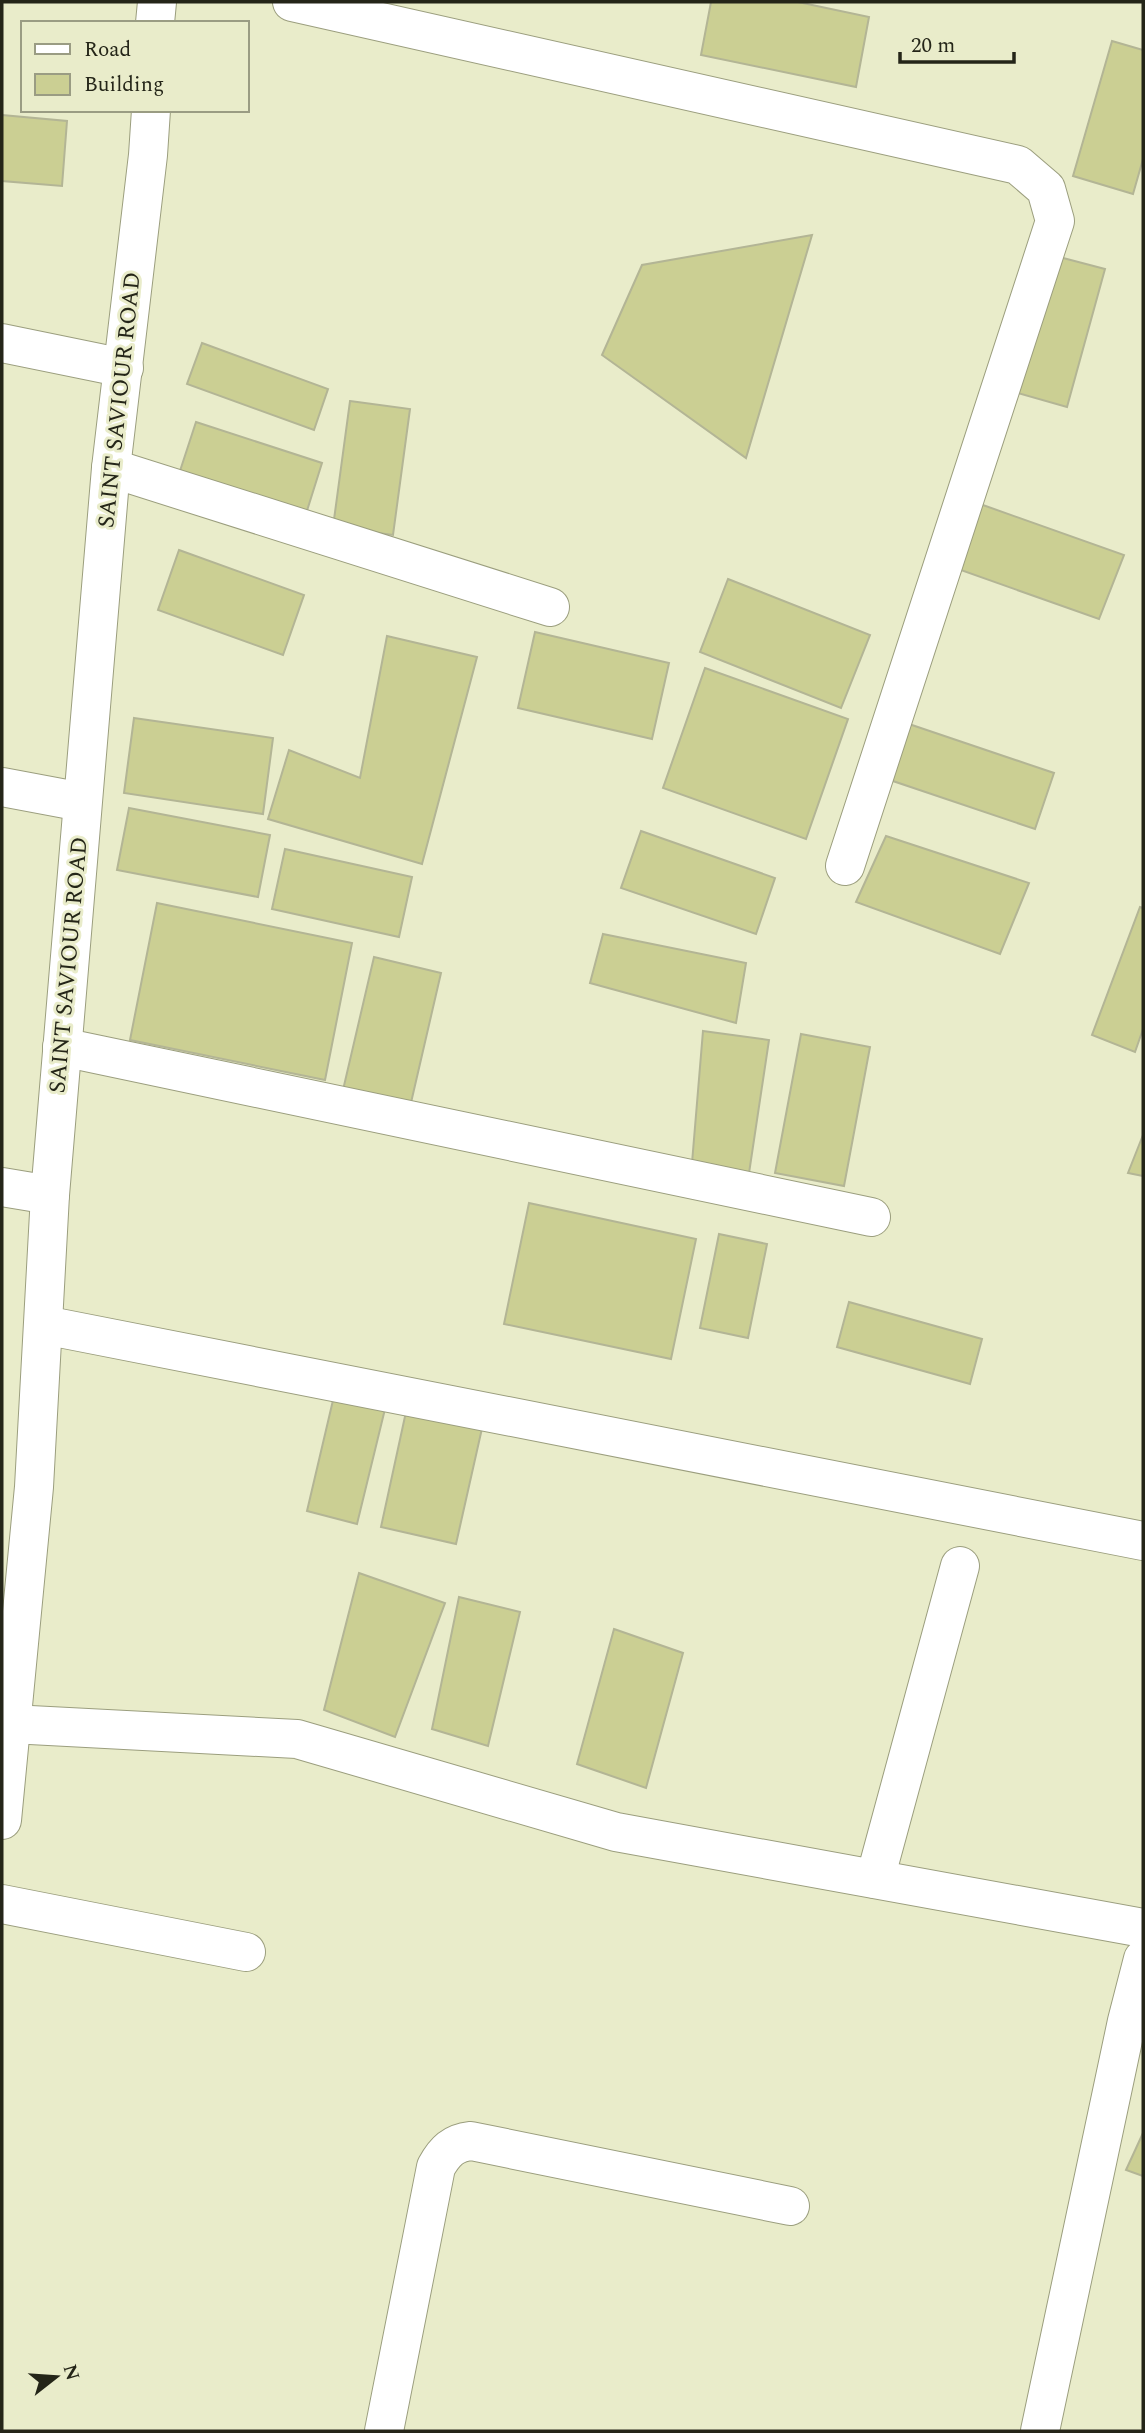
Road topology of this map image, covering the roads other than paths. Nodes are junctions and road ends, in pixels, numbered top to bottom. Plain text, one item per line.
1 (157, 2) edge
2 (292, 2) edge
3 (155, 21) edge
4 (151, 112) edge
5 (2, 343) edge
6 (124, 368) junction
7 (111, 468) junction
8 (551, 607) dead end
9 (2, 788) edge
10 (82, 802) junction
11 (845, 866) dead end
12 (62, 1047) junction
13 (2, 1187) edge
14 (50, 1195) junction
15 (871, 1217) dead end
16 (44, 1325) junction
17 (1143, 1541) edge
18 (960, 1566) dead end
19 (11, 1724) junction
20 (2, 1821) edge
21 (875, 1879) junction
22 (2, 1903) edge
23 (1143, 1928) edge
24 (246, 1952) dead end
25 (1143, 1959) edge
26 (1135, 2023) edge
27 (790, 2206) dead end
28 (384, 2431) edge
29 (1040, 2431) edge

1 - 3 street
2 - 11 street
4 - 6 street, SAINT SAVIOUR ROAD
5 - 6 street
6 - 7 street, SAINT SAVIOUR ROAD
7 - 8 street
7 - 10 street, SAINT SAVIOUR ROAD
9 - 10 street
10 - 12 street, SAINT SAVIOUR ROAD
12 - 14 street, SAINT SAVIOUR ROAD
12 - 15 street
13 - 14 street
14 - 16 street, SAINT SAVIOUR ROAD
16 - 17 street
16 - 19 street, SAINT SAVIOUR ROAD
18 - 21 street
19 - 20 street, SAINT SAVIOUR ROAD
19 - 21 street
21 - 23 street
22 - 24 street
25 - 26 street
26 - 29 street
27 - 28 street

